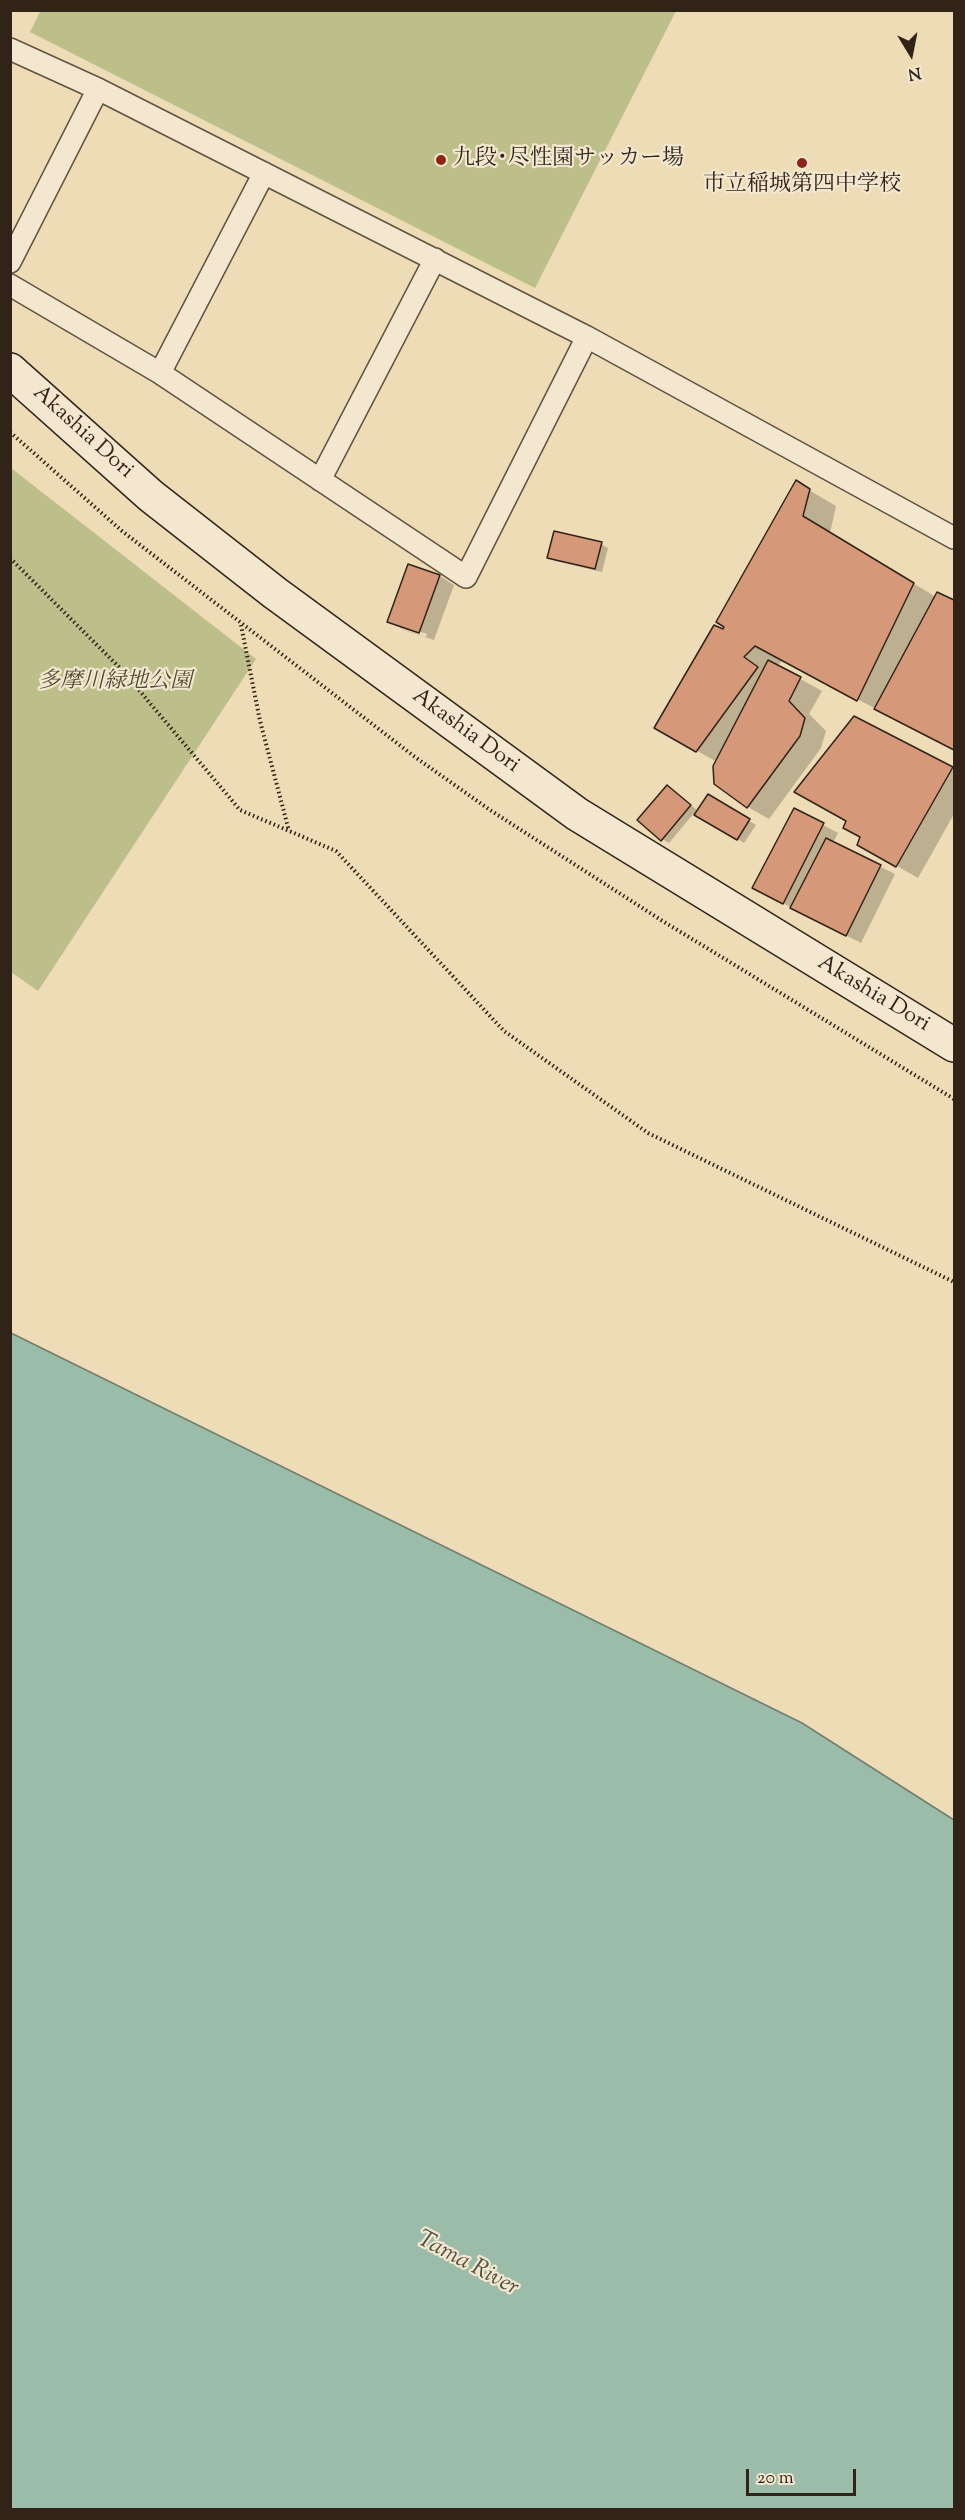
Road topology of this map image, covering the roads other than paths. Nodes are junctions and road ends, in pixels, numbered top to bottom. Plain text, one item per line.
1 (10, 49) edge
2 (98, 89) junction
3 (264, 173) junction
4 (435, 260) junction
5 (10, 262) edge
6 (10, 285) edge
7 (587, 337) junction
8 (10, 370) edge
9 (160, 373) junction
10 (320, 480) junction
11 (954, 538) edge
12 (954, 1045) edge

1 - 2 lane
2 - 3 lane
2 - 5 lane
3 - 4 lane
3 - 9 lane
4 - 7 lane
4 - 10 lane
6 - 9 lane
7 - 10 lane
7 - 11 lane
8 - 12 street, Akashia Dori
9 - 10 lane

